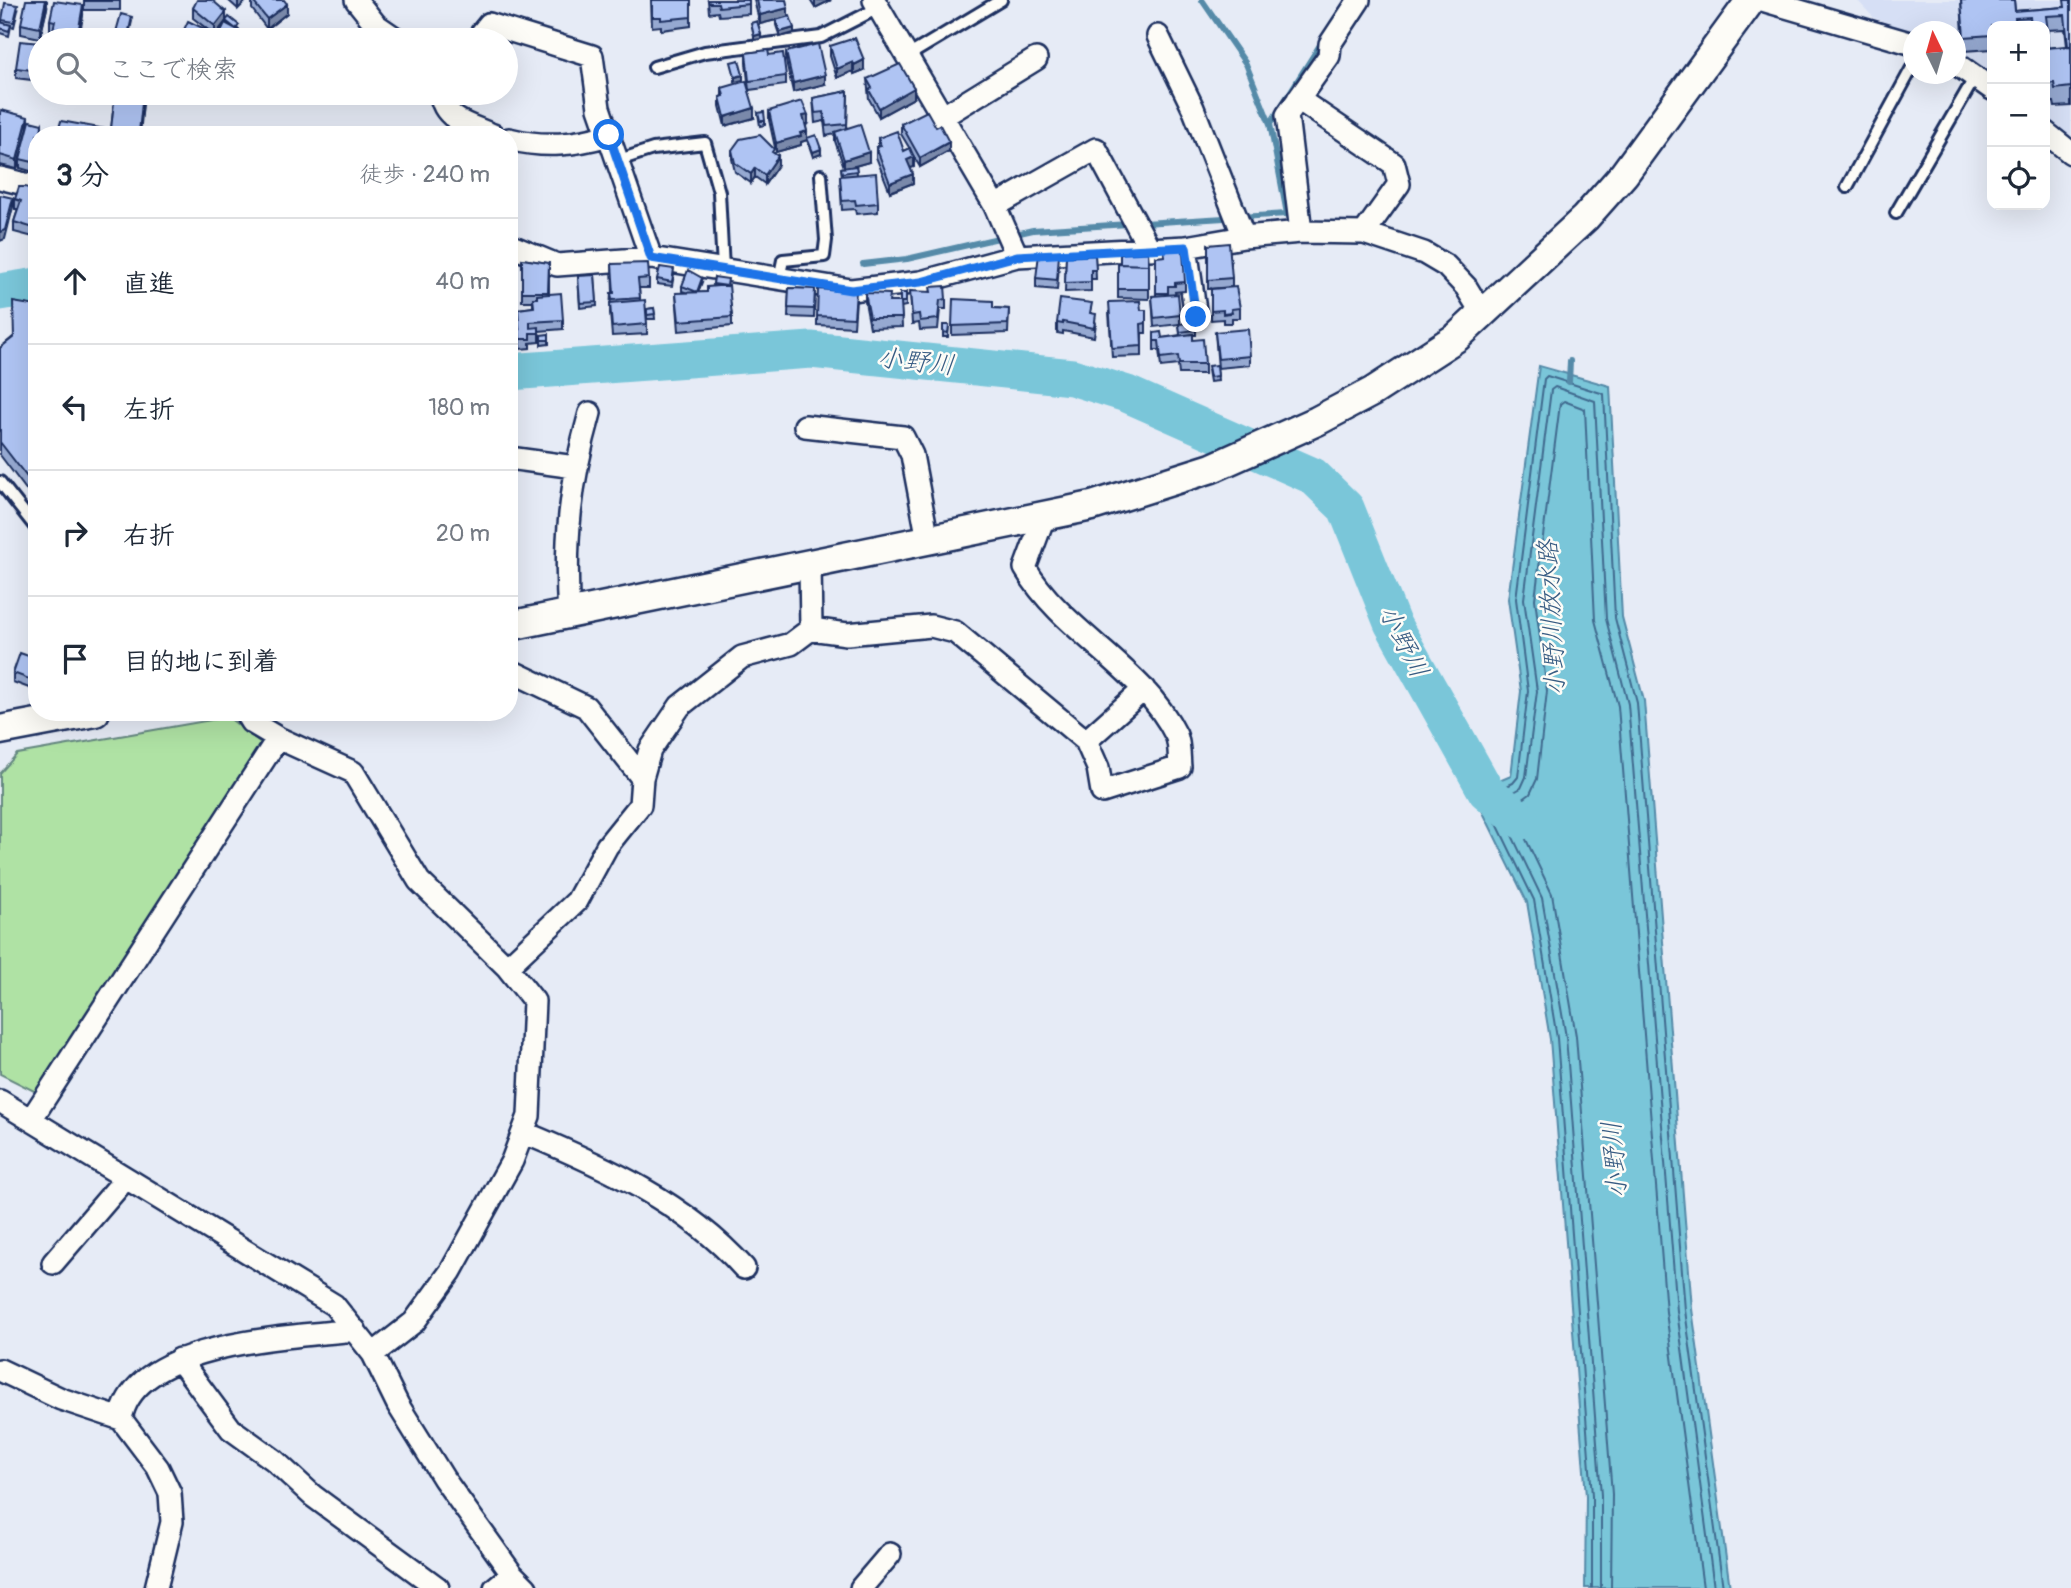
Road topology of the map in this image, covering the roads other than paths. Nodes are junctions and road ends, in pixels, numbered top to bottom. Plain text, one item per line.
1 (356, 0) edge
2 (1359, 0) edge
3 (1751, 0) edge
4 (1762, 0) edge
5 (994, 2) edge
6 (876, 4) edge
7 (380, 28) edge
8 (486, 28) edge
9 (502, 28) edge
10 (518, 33) edge
11 (1158, 36) dead end
12 (1903, 41) edge
13 (906, 57) junction
14 (1036, 59) dead end
15 (654, 67) dead end
16 (1966, 71) edge
17 (1984, 83) edge
18 (1903, 84) edge
19 (1298, 99) junction
20 (444, 105) edge
21 (942, 117) junction
22 (471, 126) edge
23 (609, 135) junction
24 (2050, 136) edge
25 (518, 141) edge
26 (2070, 151) edge
27 (619, 160) junction
28 (821, 176) dead end
29 (0, 178) edge
30 (28, 185) edge
31 (1847, 187) dead end
32 (995, 206) junction
33 (1896, 213) dead end
34 (1301, 232) junction
35 (1364, 233) junction
36 (1244, 237) junction
37 (1186, 247) junction
38 (1149, 248) junction
39 (518, 249) edge
40 (1017, 256) junction
41 (651, 258) junction
42 (723, 269) junction
43 (779, 279) junction
44 (1483, 315) junction
45 (1196, 317) dead end
46 (590, 413) dead end
47 (805, 426) dead end
48 (518, 459) edge
49 (575, 467) junction
50 (0, 482) edge
51 (28, 517) edge
52 (1044, 517) junction
53 (928, 540) junction
54 (810, 564) junction
55 (569, 615) junction
56 (518, 624) edge
57 (811, 629) junction
58 (518, 674) edge
59 (1144, 689) junction
60 (48, 721) edge
61 (250, 721) edge
62 (0, 730) edge
63 (278, 738) junction
64 (1086, 741) junction
65 (642, 778) junction
66 (506, 967) junction
67 (0, 1101) edge
68 (32, 1118) junction
69 (525, 1133) junction
70 (126, 1178) junction
71 (53, 1263) dead end
72 (744, 1268) dead end
73 (355, 1330) junction
74 (373, 1354) junction
75 (179, 1359) junction
76 (0, 1370) edge
77 (121, 1419) junction
78 (890, 1554) dead end
79 (519, 1581) edge
80 (156, 1588) edge
81 (438, 1588) edge
82 (495, 1588) edge
83 (861, 1588) edge

1 - 7 street
2 - 19 street
3 - 44 street
4 - 12 street
5 - 13 lane
6 - 13 street
6 - 15 lane
8 - 9 street
10 - 23 street
11 - 36 street
13 - 21 street
14 - 21 street
16 - 17 street
17 - 33 lane
18 - 31 lane
19 - 34 street
19 - 35 street
20 - 22 street
21 - 32 street
23 - 25 street
23 - 27 street
24 - 26 street
27 - 41 street
27 - 42 lane
28 - 43 lane
29 - 30 street
32 - 38 street
32 - 40 street
34 - 35 street
34 - 36 street
35 - 44 street
36 - 37 street
37 - 38 street
37 - 45 street
38 - 40 street
39 - 41 street
40 - 43 street
41 - 42 street
42 - 43 street
44 - 52 street
46 - 49 street
47 - 53 street
48 - 49 street
49 - 55 street
50 - 51 lane
52 - 53 street
52 - 59 street
53 - 54 street
54 - 55 street
54 - 57 street
55 - 56 street
57 - 64 street
57 - 65 street
58 - 65 street
59 - 64 street
59 - 64 street
60 - 62 street
61 - 63 street
63 - 66 street
63 - 68 street
65 - 66 street
66 - 69 street
67 - 68 street
68 - 70 street
69 - 72 street
69 - 74 street
70 - 71 street
70 - 73 street
73 - 74 street
73 - 75 street
74 - 79 street
75 - 77 street
75 - 81 street
76 - 77 street
77 - 80 street
78 - 83 street
79 - 82 street

